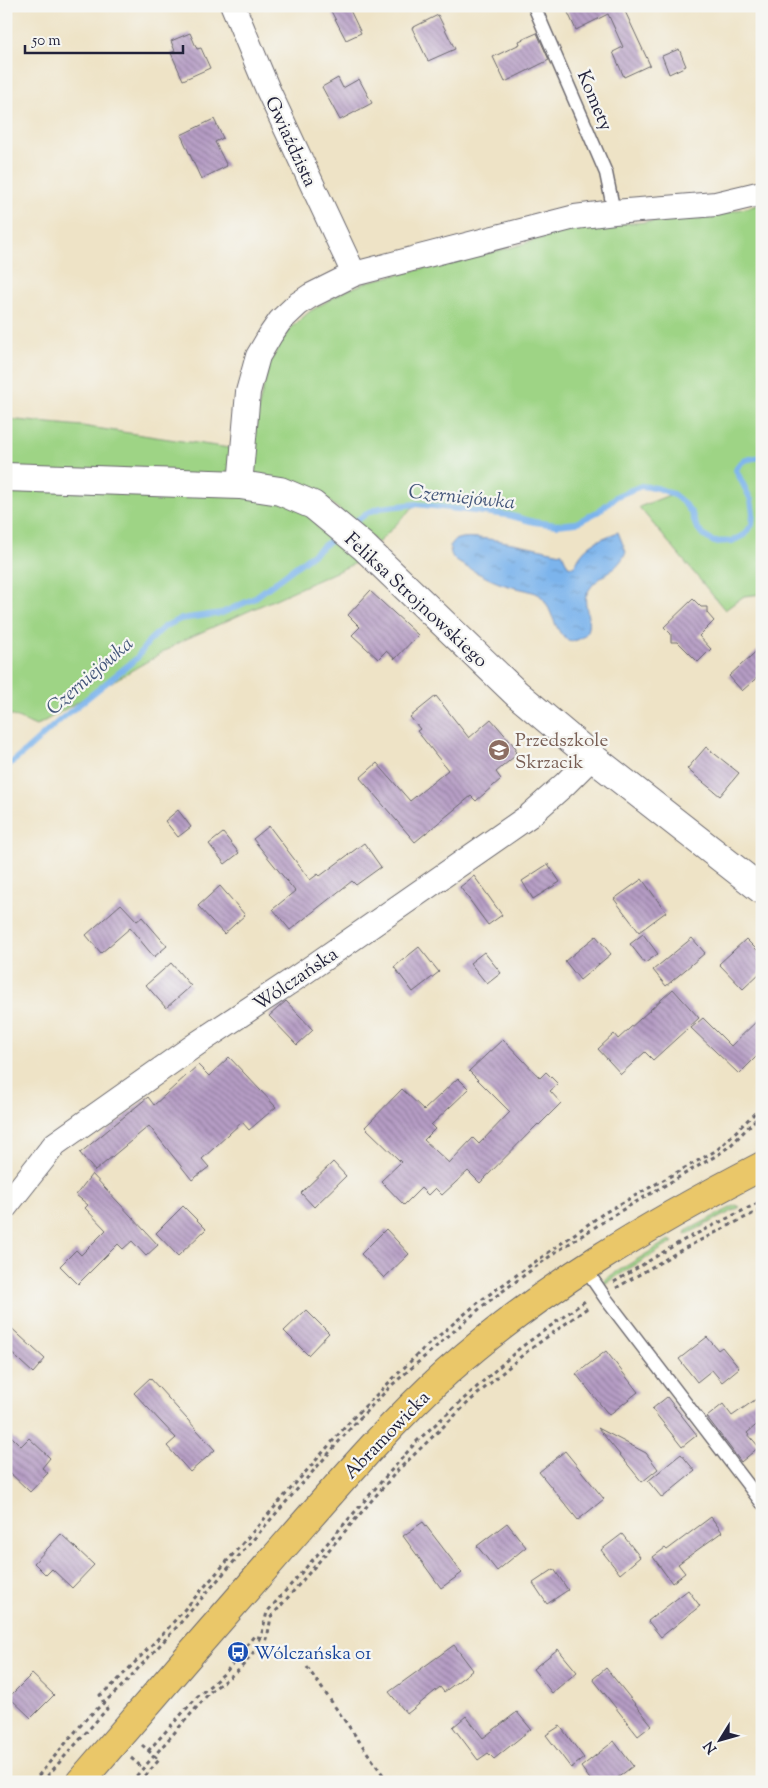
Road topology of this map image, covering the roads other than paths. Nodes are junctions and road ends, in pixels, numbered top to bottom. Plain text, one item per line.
1 (233, 6) edge
2 (534, 6) edge
3 (762, 193) edge
4 (614, 212) junction
5 (354, 274) junction
6 (6, 477) edge
7 (240, 485) junction
8 (592, 757) junction
9 (762, 890) edge
10 (762, 1166) edge
11 (6, 1206) edge
12 (584, 1267) junction
13 (762, 1503) edge
14 (80, 1782) edge

1 - 5 street, Gwiaździsta
2 - 4 lane, Komety
3 - 4 street
4 - 5 street
5 - 7 street
6 - 7 street, Feliksa Strojnowskiego
7 - 8 street, Feliksa Strojnowskiego
8 - 9 street, Feliksa Strojnowskiego
8 - 11 street, Wólczańska
10 - 12 main road, Abramowicka
12 - 13 lane
12 - 14 main road, Abramowicka

